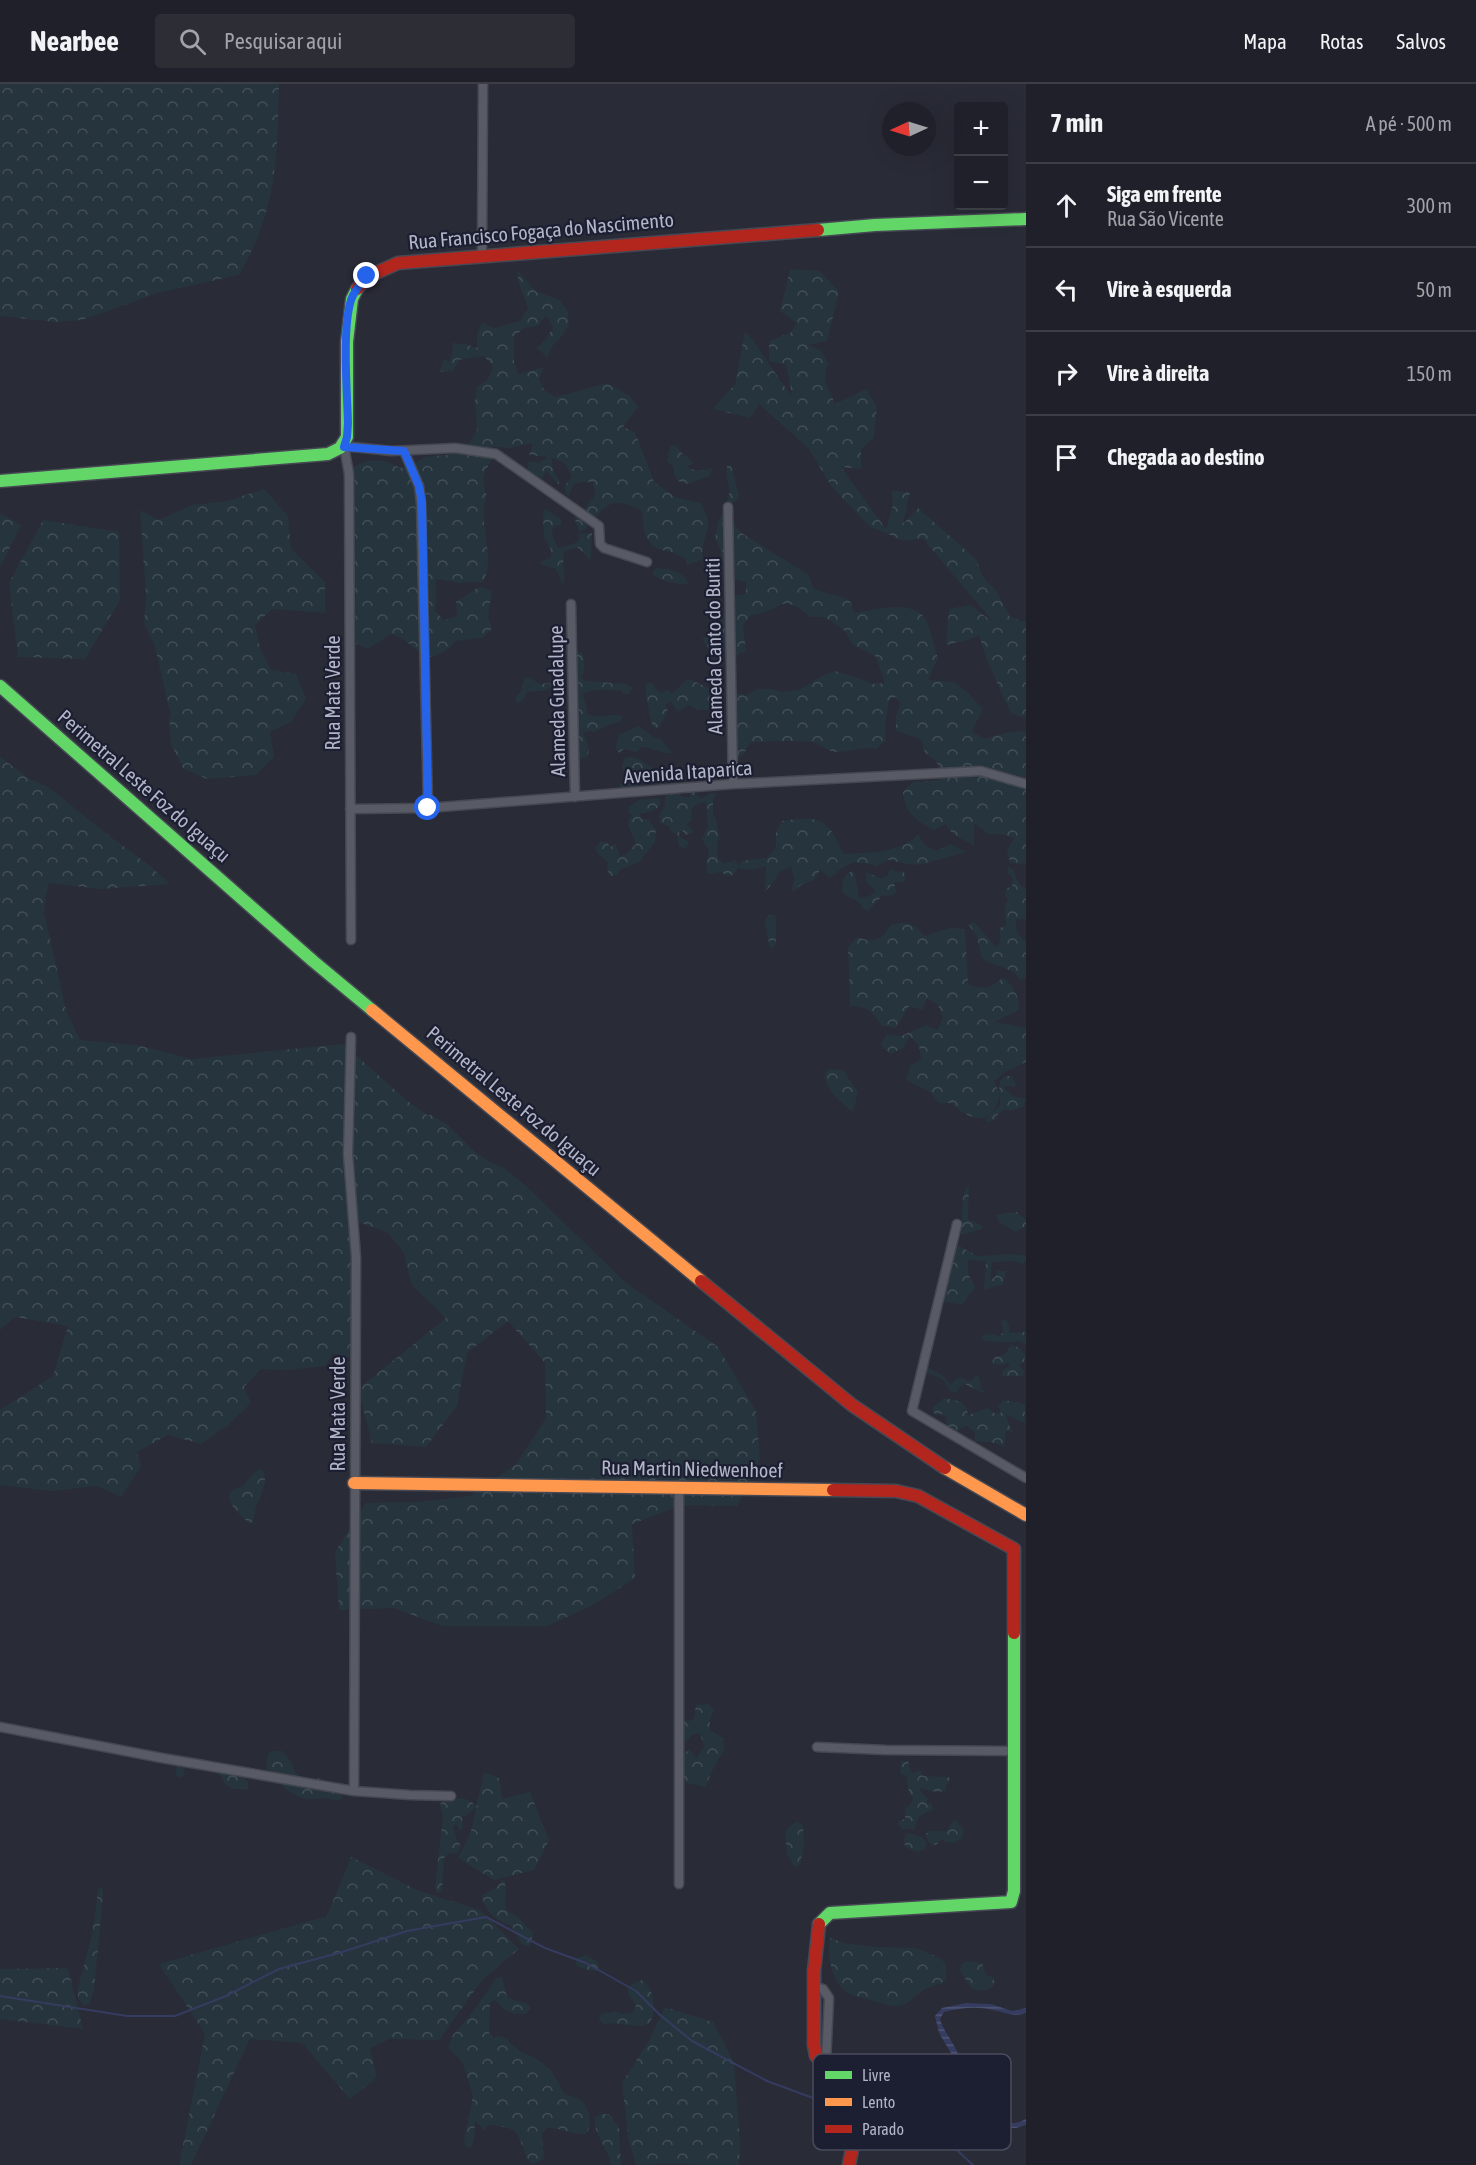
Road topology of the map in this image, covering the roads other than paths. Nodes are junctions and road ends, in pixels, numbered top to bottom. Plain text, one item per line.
1 (483, 84) edge
2 (1026, 219) edge
3 (482, 255) junction
4 (344, 447) junction
5 (404, 451) junction
6 (0, 481) edge
7 (728, 507) dead end
8 (646, 562) dead end
9 (571, 604) dead end
10 (0, 686) edge
11 (1026, 783) edge
12 (733, 784) junction
13 (575, 797) junction
14 (428, 808) junction
15 (350, 809) junction
16 (351, 940) dead end
17 (351, 1037) dead end
18 (957, 1224) dead end
19 (1026, 1478) edge
20 (354, 1483) junction
21 (679, 1488) junction
22 (1026, 1515) edge
23 (0, 1727) edge
24 (817, 1747) dead end
25 (1014, 1751) junction
26 (354, 1791) junction
27 (451, 1796) dead end
28 (679, 1884) dead end
29 (816, 2054) edge
30 (852, 2150) edge
31 (849, 2165) edge

1 - 3 street
2 - 3 main road, Rua Francisco Fogaça do Nascimento
3 - 4 main road, Rua Francisco Fogaça do Nascimento
4 - 5 street
4 - 6 main road
4 - 15 street, Rua Mata Verde
5 - 8 street
5 - 14 street
7 - 12 street, Alameda Canto do Buriti
9 - 13 street, Alameda Guadalupe
10 - 22 main road, Perimetral Leste Foz do Iguaçu
11 - 12 street, Avenida Itaparica
12 - 13 street, Avenida Itaparica
13 - 14 street, Avenida Itaparica
14 - 15 street, Avenida Itaparica
15 - 16 street, Rua Mata Verde
17 - 20 street, Rua Mata Verde
18 - 19 street
20 - 21 main road, Rua Martin Niedwenhoef
20 - 26 street, Rua Mata Verde
21 - 25 main road, Rua Martin Niedwenhoef
21 - 28 street
23 - 26 street
24 - 25 street
25 - 29 main road
26 - 27 street
30 - 31 main road

